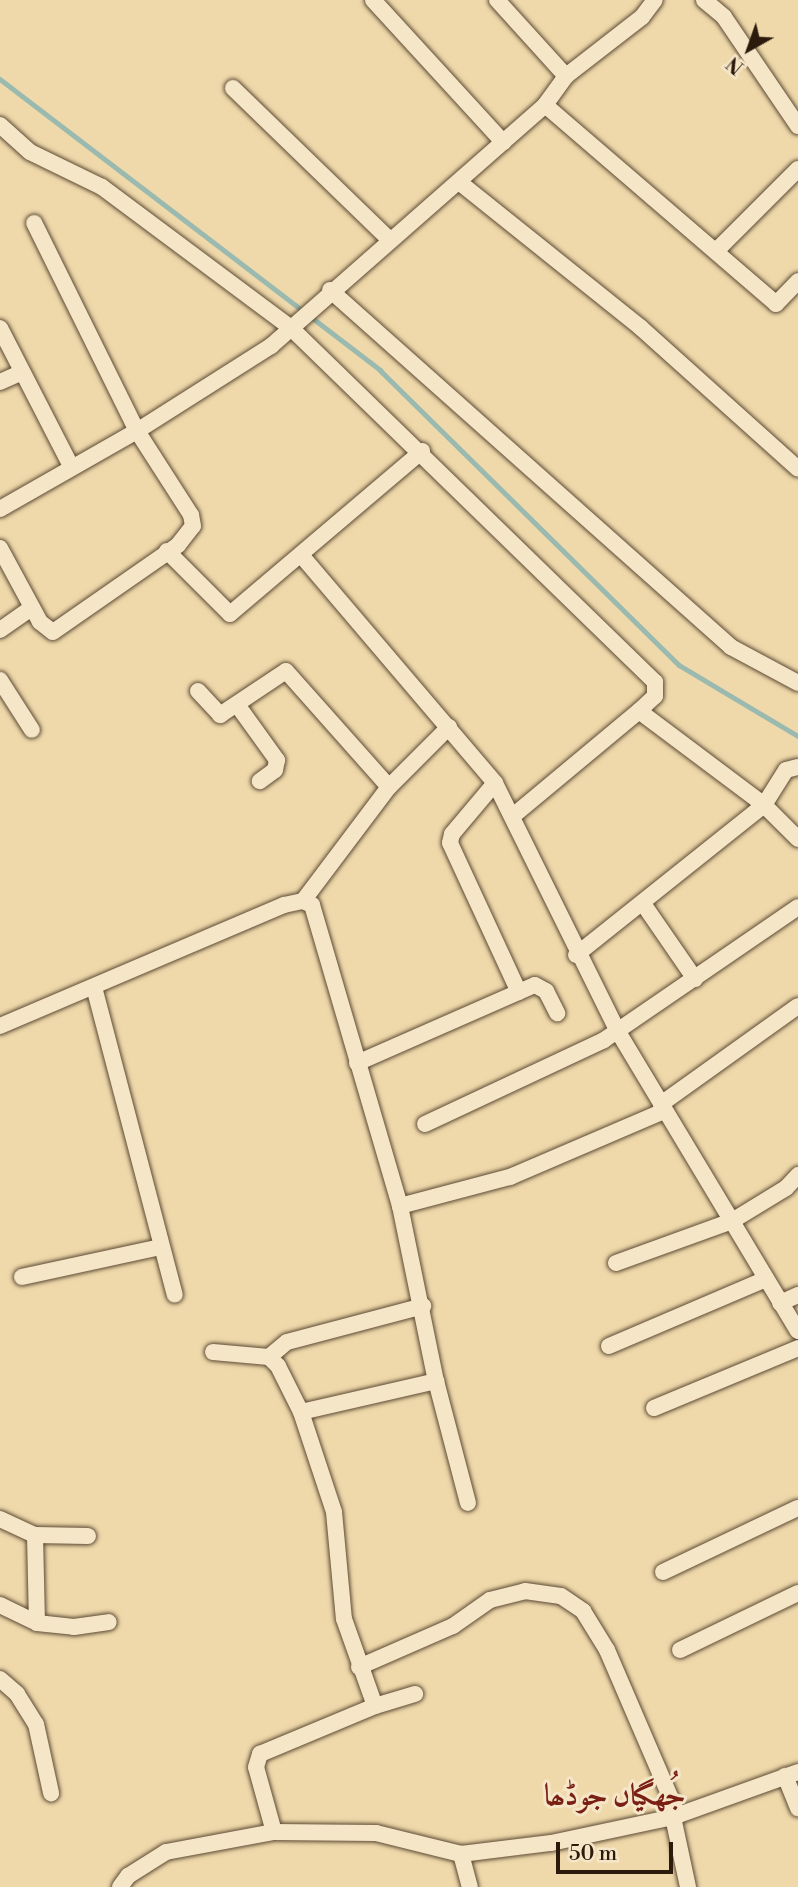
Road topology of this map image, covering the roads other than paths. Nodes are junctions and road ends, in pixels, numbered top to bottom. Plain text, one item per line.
1 (373, 0) edge
2 (497, 0) edge
3 (655, 0) edge
4 (704, 0) edge
5 (566, 75) junction
6 (233, 88) dead end
7 (545, 105) junction
8 (0, 125) edge
9 (798, 126) edge
10 (503, 142) junction
11 (798, 169) edge
12 (458, 182) junction
13 (34, 223) dead end
14 (390, 240) junction
15 (716, 251) junction
16 (798, 281) edge
17 (327, 293) junction
18 (295, 323) junction
19 (0, 328) edge
20 (22, 372) junction
21 (0, 382) edge
22 (137, 431) junction
23 (422, 451) junction
24 (71, 466) junction
25 (798, 469) edge
26 (0, 509) edge
27 (0, 548) edge
28 (166, 551) junction
29 (301, 555) junction
30 (32, 608) junction
31 (0, 630) edge
32 (798, 683) edge
33 (1, 686) edge
34 (198, 691) dead end
35 (238, 706) junction
36 (639, 711) junction
37 (449, 727) junction
38 (32, 730) dead end
39 (798, 767) edge
40 (260, 781) dead end
41 (495, 783) junction
42 (389, 787) junction
43 (764, 805) junction
44 (513, 816) junction
45 (798, 839) edge
46 (303, 901) junction
47 (644, 905) junction
48 (798, 907) edge
49 (576, 955) junction
50 (695, 979) junction
51 (94, 987) junction
52 (519, 992) junction
53 (798, 1006) edge
54 (557, 1013) dead end
55 (0, 1026) edge
56 (617, 1030) junction
57 (357, 1063) junction
58 (662, 1108) junction
59 (425, 1124) dead end
60 (798, 1175) edge
61 (400, 1206) junction
62 (732, 1221) junction
63 (161, 1247) junction
64 (617, 1263) dead end
65 (22, 1278) dead end
66 (766, 1279) junction
67 (175, 1295) dead end
68 (798, 1295) edge
69 (780, 1303) junction
70 (423, 1306) junction
71 (798, 1331) edge
72 (609, 1346) dead end
73 (798, 1348) edge
74 (213, 1352) dead end
75 (269, 1357) junction
76 (436, 1381) junction
77 (654, 1408) dead end
78 (301, 1412) junction
79 (468, 1503) dead end
80 (798, 1508) edge
81 (0, 1519) edge
82 (35, 1535) junction
83 (88, 1536) dead end
84 (663, 1572) dead end
85 (798, 1593) edge
86 (0, 1605) edge
87 (109, 1622) dead end
88 (37, 1623) junction
89 (680, 1650) dead end
90 (359, 1667) junction
91 (0, 1679) edge
92 (415, 1694) dead end
93 (375, 1706) junction
94 (792, 1774) edge
95 (51, 1793) dead end
96 (798, 1808) edge
97 (675, 1816) junction
98 (274, 1832) junction
99 (461, 1854) junction
100 (120, 1887) edge
101 (470, 1887) edge
102 (688, 1887) edge

1 - 10 street
2 - 5 street
3 - 5 street
4 - 9 street
5 - 7 street
6 - 14 street
7 - 10 street
7 - 15 street
8 - 18 street
10 - 12 street
11 - 15 street
12 - 14 street
12 - 25 street
13 - 22 street
14 - 17 street
15 - 16 street
17 - 18 street
17 - 32 street
18 - 22 street
18 - 23 street
19 - 20 street
20 - 21 street
20 - 24 street
22 - 24 street
22 - 28 street
23 - 29 street
23 - 36 street
24 - 26 street
27 - 30 street
28 - 29 street
28 - 30 street
29 - 37 street
30 - 31 street
33 - 38 street
34 - 35 street
35 - 40 street
35 - 42 street
36 - 43 street
36 - 44 street
37 - 41 street
37 - 42 street
39 - 43 street
41 - 44 street
41 - 52 street
42 - 46 street
43 - 45 street
43 - 47 street
44 - 49 street
46 - 51 street
46 - 57 street
47 - 49 street
47 - 50 street
48 - 50 street
49 - 56 street
50 - 56 street
51 - 55 street
51 - 63 street
52 - 54 street
52 - 57 street
53 - 58 street
56 - 58 street
56 - 59 street
57 - 61 street
58 - 61 street
58 - 62 street
60 - 62 street
61 - 70 street
62 - 64 street
62 - 66 street
63 - 65 street
63 - 67 street
66 - 69 street
66 - 72 street
68 - 69 street
69 - 71 street
70 - 75 street
70 - 76 street
73 - 77 street
74 - 75 street
75 - 78 street
76 - 78 street
76 - 79 street
78 - 90 street
80 - 84 street
81 - 82 street
82 - 83 street
82 - 88 street
85 - 89 street
86 - 88 street
87 - 88 street
90 - 93 street
90 - 97 street
91 - 95 street
92 - 93 street
93 - 98 street
94 - 96 street
94 - 97 street
97 - 99 street
97 - 102 street
98 - 99 street
98 - 100 street
99 - 101 street

